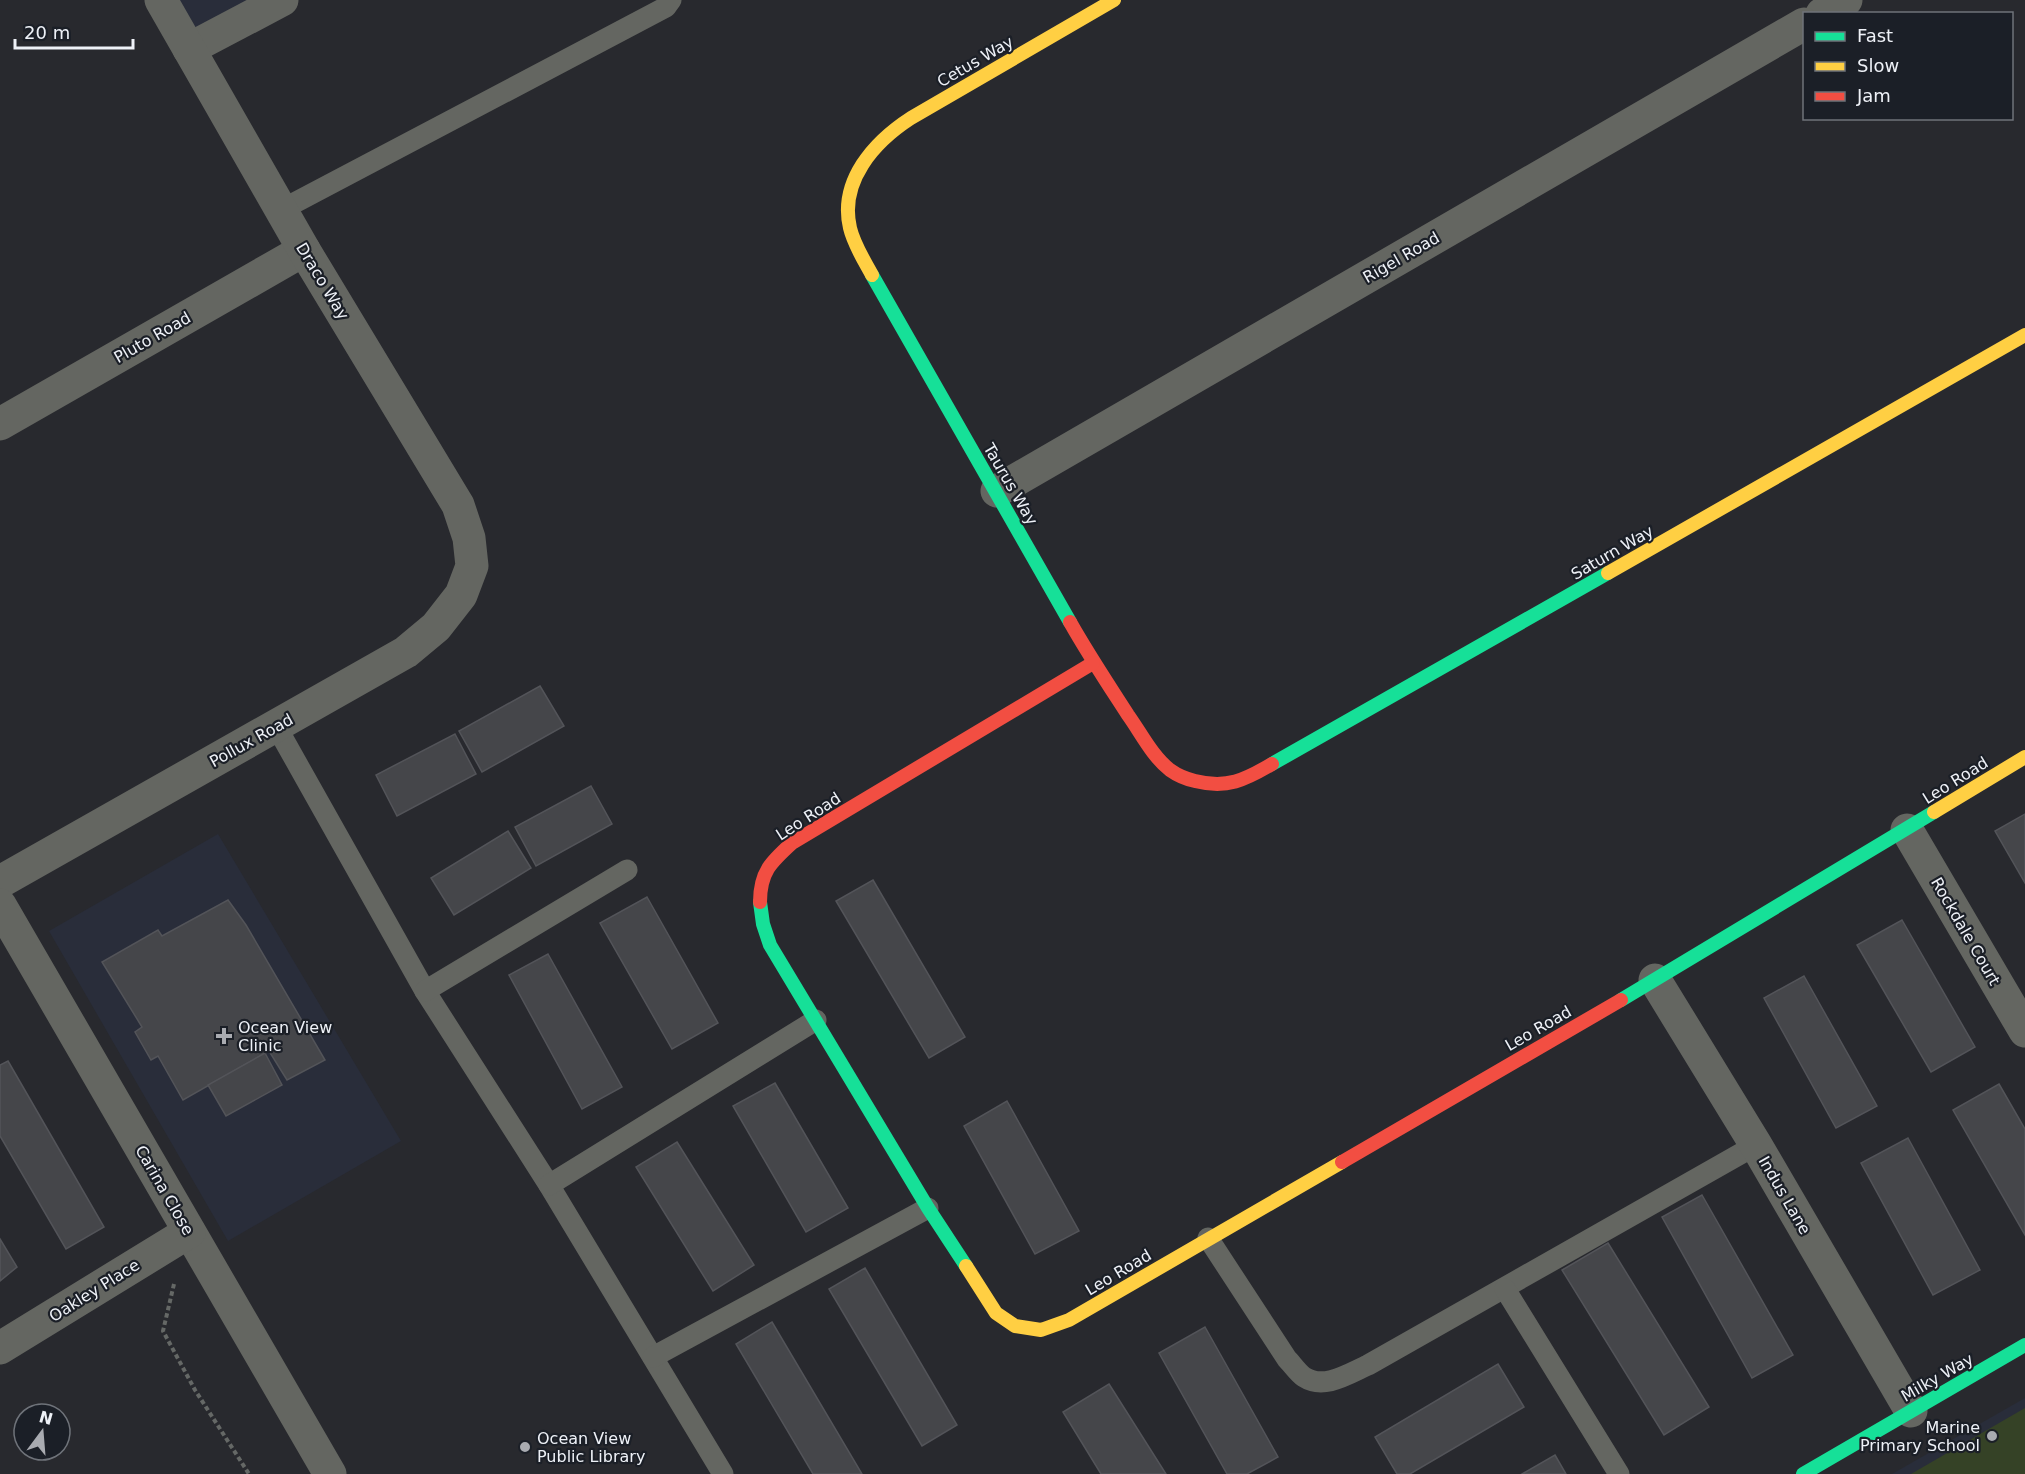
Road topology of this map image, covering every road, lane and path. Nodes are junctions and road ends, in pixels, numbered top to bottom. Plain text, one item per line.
1 (161, 0) edge
2 (282, 0) edge
3 (671, 0) edge
4 (1113, 0) edge
5 (1846, 0) edge
6 (1825, 12) edge
7 (1803, 25) edge
8 (189, 49) junction
9 (862, 163) joint
10 (281, 210) junction
11 (304, 250) junction
12 (2025, 335) edge
13 (0, 424) edge
14 (997, 491) junction
15 (472, 566) joint
16 (1093, 663) junction
17 (276, 726) junction
18 (2025, 757) edge
19 (1210, 785) joint
20 (1907, 830) junction
21 (627, 870) dead end
22 (0, 882) edge
23 (0, 905) edge
24 (1655, 980) junction
25 (424, 991) junction
26 (816, 1020) junction
27 (2025, 1031) edge
28 (1756, 1145) junction
29 (549, 1185) junction
30 (928, 1208) junction
31 (189, 1232) junction
32 (1208, 1238) junction
33 (161, 1249) junction
34 (1505, 1289) junction
35 (2025, 1345) edge
36 (0, 1348) edge
37 (653, 1357) junction
38 (1911, 1411) junction
39 (249, 1474) edge
40 (330, 1474) edge
41 (723, 1474) edge
42 (1619, 1474) edge
43 (1803, 1474) edge

1 - 8 street, Draco Way
2 - 8 street
3 - 10 lane
4 - 9 street, Cetus Way
5 - 6 street
7 - 14 street, Rigel Road
8 - 10 street, Draco Way
9 - 14 street, Taurus Way
10 - 11 street, Draco Way
11 - 13 street, Pluto Road
11 - 15 street, Draco Way
12 - 19 street, Saturn Way
14 - 16 street, Taurus Way
15 - 17 street, Pollux Road
16 - 19 street, Taurus Way
16 - 26 street, Leo Road
17 - 22 street, Pollux Road
17 - 25 lane
18 - 20 street, Leo Road
20 - 24 street, Leo Road
20 - 27 street, Rockdale Court
21 - 25 lane
23 - 31 street, Carina Close
24 - 28 street, Indus Lane
24 - 32 street, Leo Road
25 - 29 lane
26 - 29 lane
26 - 30 street, Leo Road
28 - 34 lane
28 - 38 street, Indus Lane
29 - 37 lane
30 - 32 street, Leo Road
30 - 37 lane
31 - 33 street, Oakley Place
31 - 40 street, Carina Close
32 - 34 lane
33 - 36 street, Oakley Place
33 - 39 path
34 - 42 lane
35 - 38 street, Milky Way
37 - 41 lane
38 - 43 street, Milky Way

